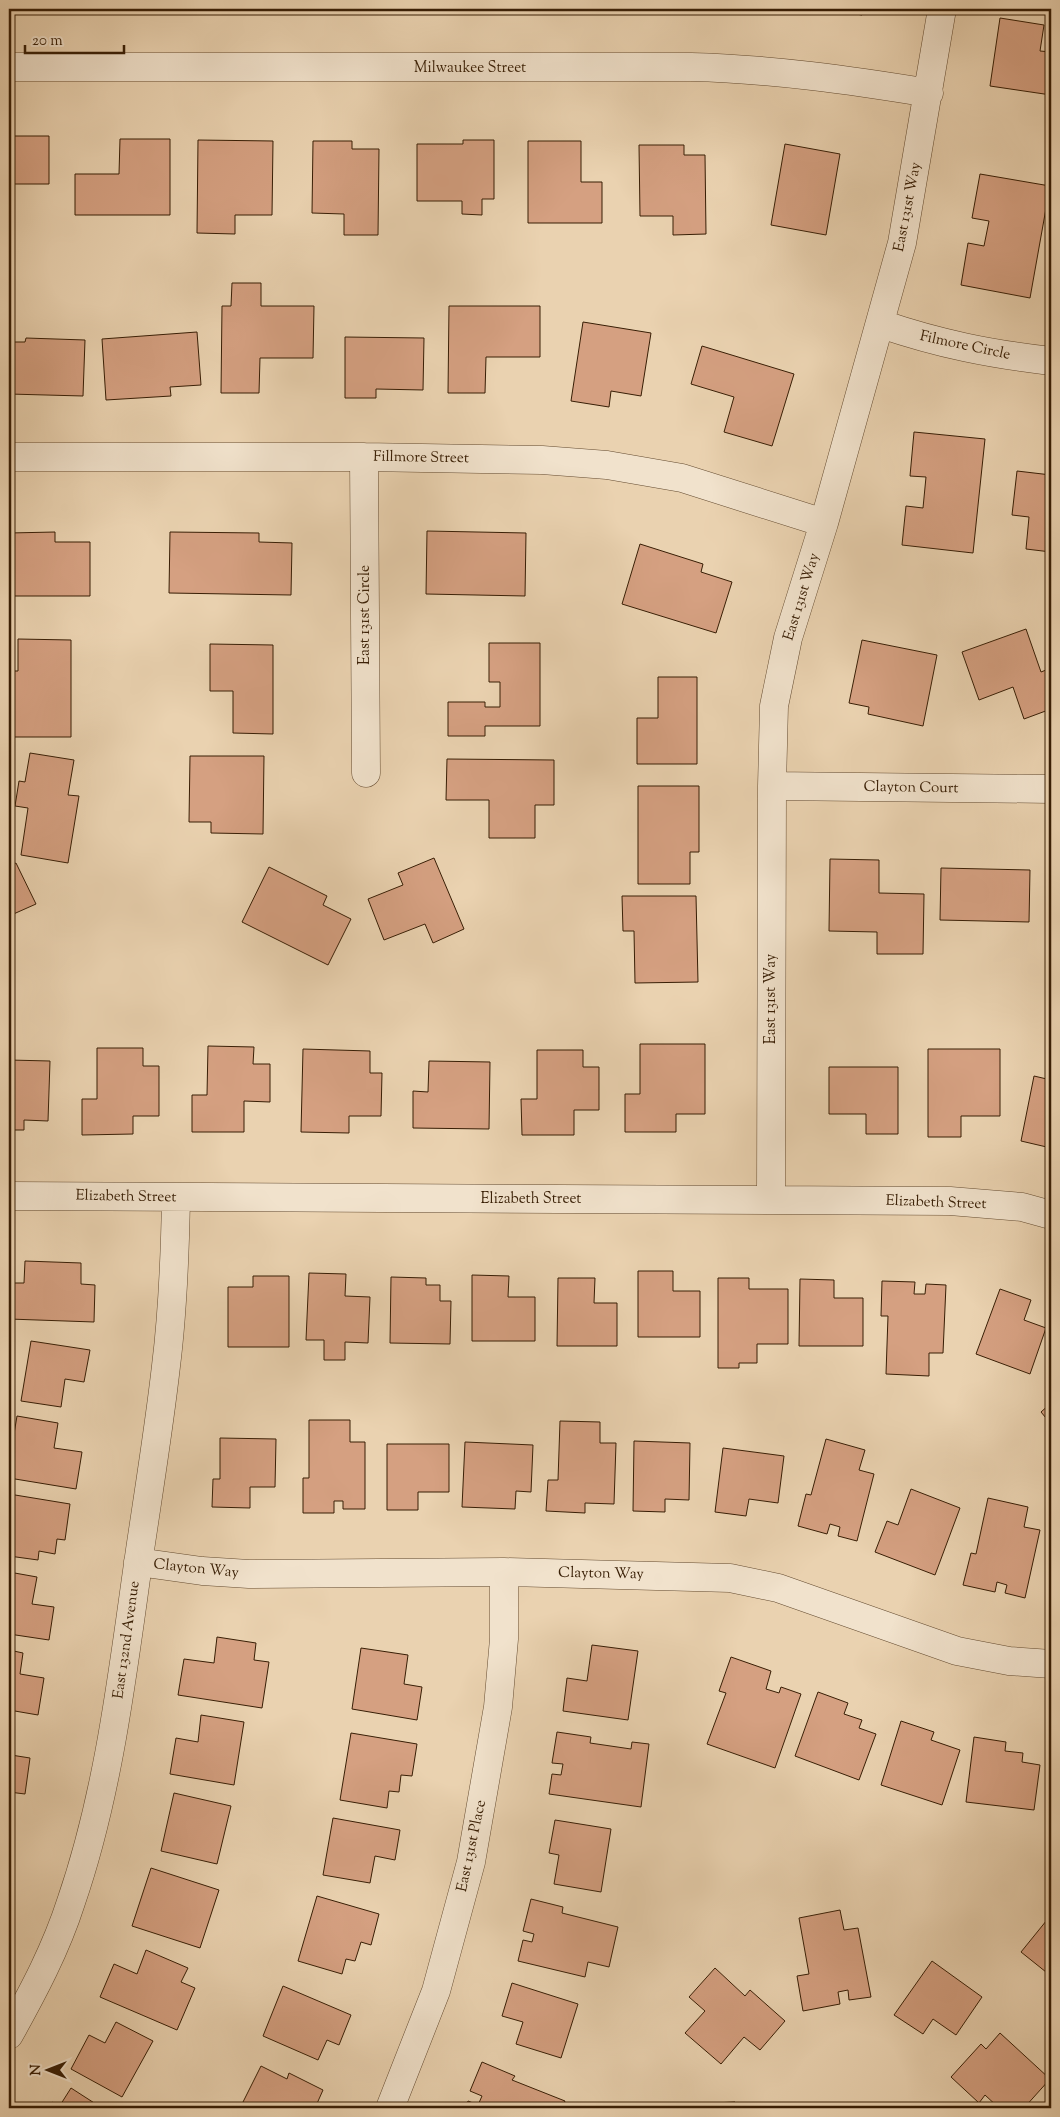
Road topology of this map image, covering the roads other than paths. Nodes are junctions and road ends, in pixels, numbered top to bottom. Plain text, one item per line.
1 (942, 9) edge
2 (9, 67) edge
3 (929, 93) junction
4 (881, 324) junction
5 (1051, 361) edge
6 (9, 457) edge
7 (364, 457) junction
8 (824, 523) junction
9 (366, 773) dead end
10 (772, 786) junction
11 (1051, 789) edge
12 (9, 1196) edge
13 (176, 1198) junction
14 (771, 1200) junction
15 (1051, 1214) edge
16 (138, 1562) junction
17 (504, 1572) junction
18 (1051, 1664) edge
19 (9, 2035) edge
20 (390, 2108) edge

1 - 3 street, East 131st Way
2 - 3 street, Milwaukee Street
3 - 4 street, East 131st Way
4 - 5 street, Filmore Circle
4 - 8 street, East 131st Way
6 - 7 street, Fillmore Street
7 - 8 street, Fillmore Street
7 - 9 street, East 131st Circle
8 - 10 street, East 131st Way
10 - 11 street, Clayton Court
10 - 14 street, East 131st Way
12 - 13 street, Elizabeth Street
13 - 14 street, Elizabeth Street
13 - 16 street, East 132nd Avenue
14 - 15 street, Elizabeth Street
16 - 17 street, Clayton Way
16 - 19 street, East 132nd Avenue
17 - 18 street, Clayton Way
17 - 20 street, East 131st Place

